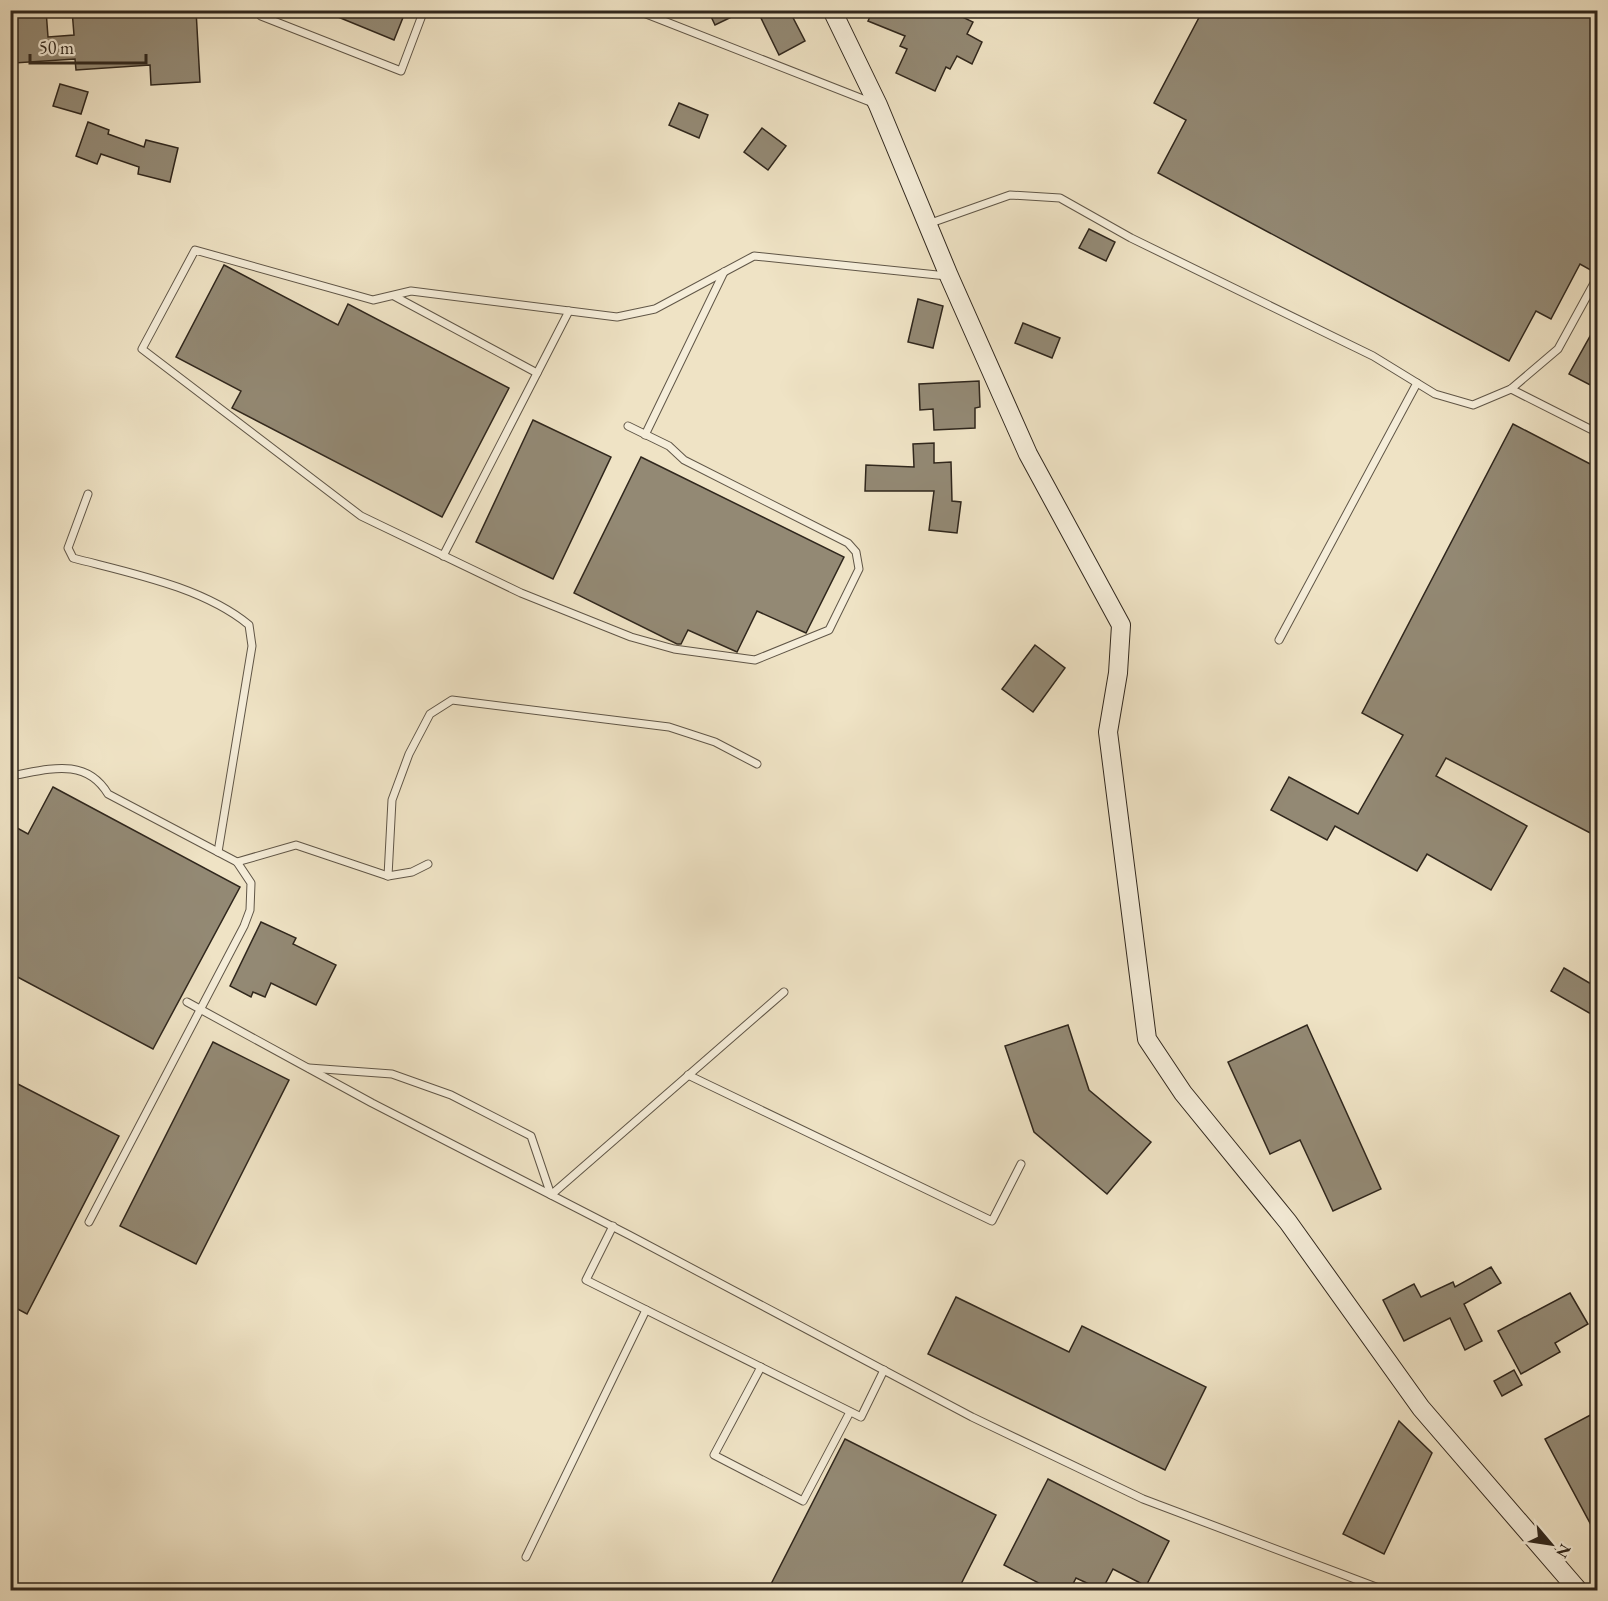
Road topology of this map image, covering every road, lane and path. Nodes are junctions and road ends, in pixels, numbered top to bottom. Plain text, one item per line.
1 (264, 10) edge
2 (424, 10) edge
3 (636, 10) edge
4 (832, 10) edge
5 (878, 105) junction
6 (928, 224) junction
7 (724, 271) junction
8 (949, 276) junction
9 (1598, 276) edge
10 (394, 296) junction
11 (569, 311) junction
12 (537, 373) junction
13 (1417, 383) junction
14 (1511, 389) junction
15 (627, 426) dead end
16 (1598, 433) edge
17 (645, 435) junction
18 (88, 494) dead end
19 (443, 556) junction
20 (1279, 640) dead end
21 (757, 764) dead end
22 (10, 776) edge
23 (218, 852) junction
24 (237, 862) junction
25 (429, 864) dead end
26 (388, 876) junction
27 (784, 992) dead end
28 (187, 1002) dead end
29 (201, 1010) junction
30 (307, 1067) junction
31 (688, 1075) junction
32 (1021, 1164) dead end
33 (551, 1195) junction
34 (89, 1222) dead end
35 (613, 1226) junction
36 (646, 1310) junction
37 (761, 1367) junction
38 (884, 1370) junction
39 (850, 1412) junction
40 (526, 1557) dead end
41 (1384, 1590) edge
42 (1578, 1590) edge

1 - 2 lane
3 - 5 lane
4 - 5 street
5 - 6 street
6 - 8 street
6 - 13 lane
7 - 8 lane
7 - 11 lane
7 - 17 lane
8 - 42 street
9 - 14 lane
10 - 11 lane
10 - 12 lane
10 - 19 lane
11 - 12 lane
12 - 19 lane
13 - 14 lane
13 - 20 lane
14 - 16 lane
15 - 17 lane
17 - 19 lane
18 - 23 lane
21 - 26 lane
22 - 23 lane
23 - 24 lane
24 - 26 lane
24 - 29 lane
25 - 26 lane
27 - 31 lane
28 - 29 lane
29 - 30 lane
29 - 34 lane
30 - 33 lane
30 - 33 lane
31 - 32 lane
31 - 33 lane
33 - 35 lane
35 - 36 lane
35 - 38 lane
36 - 37 lane
36 - 40 lane
37 - 39 lane
37 - 39 lane
38 - 39 lane
38 - 41 lane

